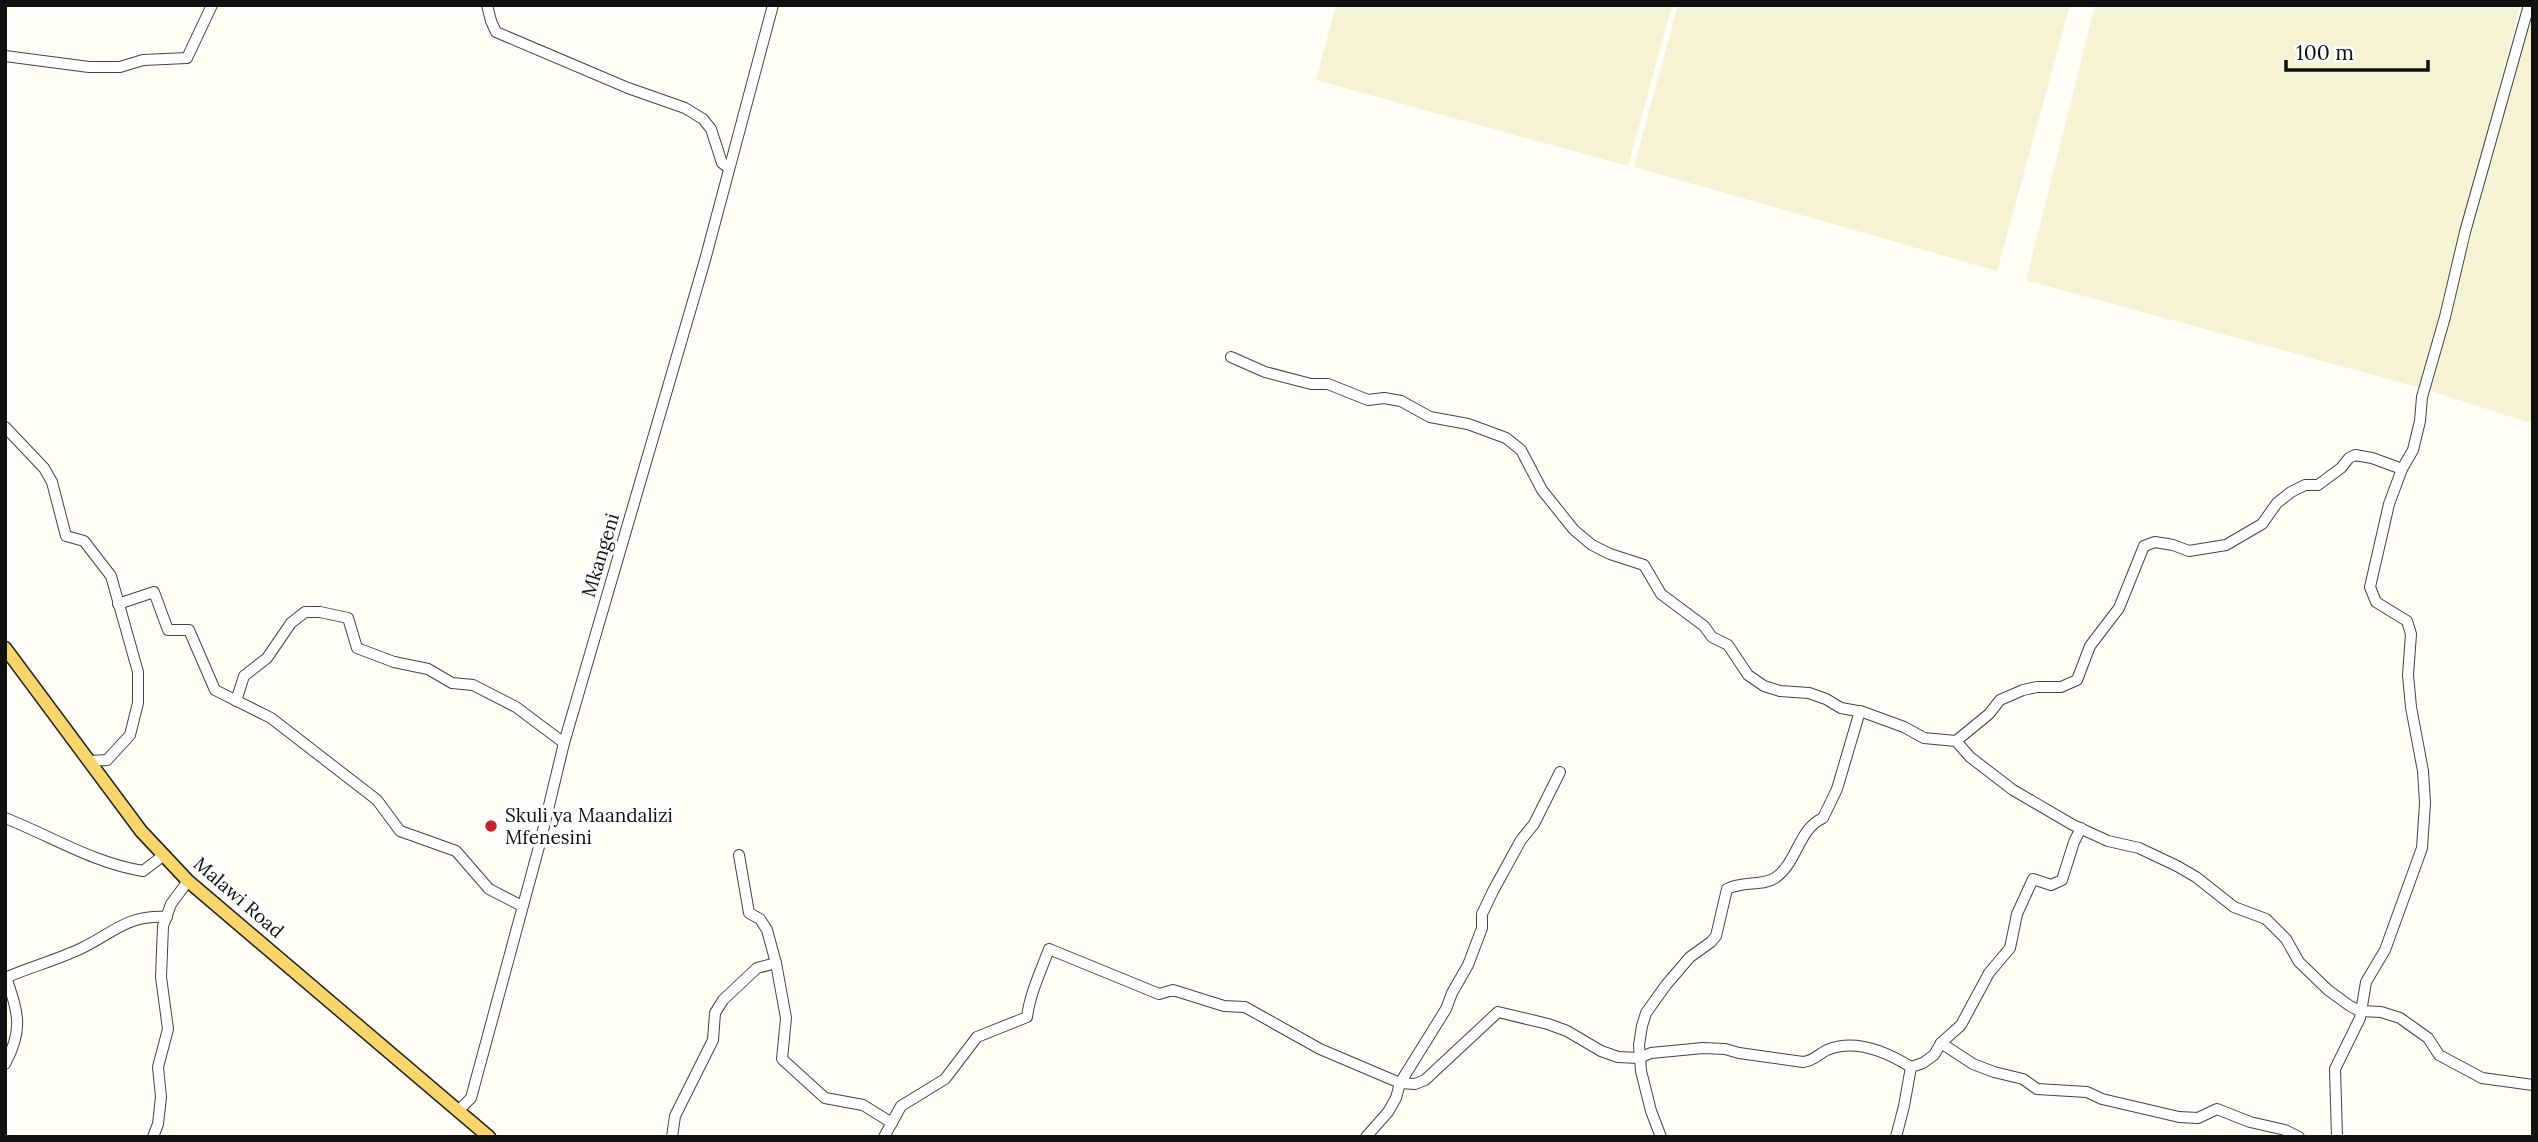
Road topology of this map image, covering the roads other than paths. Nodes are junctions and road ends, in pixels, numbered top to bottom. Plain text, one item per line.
1 (212, 5) edge
2 (487, 5) edge
3 (773, 5) edge
4 (2529, 5) edge
5 (5, 57) edge
6 (729, 168) junction
7 (1231, 357) dead end
8 (5, 427) edge
9 (2402, 469) junction
10 (118, 604) junction
11 (5, 648) edge
12 (236, 701) junction
13 (1860, 711) junction
14 (1956, 741) junction
15 (564, 743) junction
16 (90, 761) junction
17 (1560, 772) dead end
18 (5, 818) edge
19 (2081, 828) junction
20 (164, 855) junction
21 (739, 855) dead end
22 (188, 881) junction
23 (522, 906) junction
24 (167, 917) junction
25 (776, 963) junction
26 (6, 978) edge
27 (2360, 1011) junction
28 (1941, 1042) junction
29 (1639, 1058) junction
30 (5, 1064) edge
31 (1911, 1068) junction
32 (1400, 1083) junction
33 (2533, 1085) edge
34 (458, 1111) junction
35 (892, 1123) junction
36 (153, 1137) edge
37 (489, 1137) edge
38 (671, 1137) edge
39 (884, 1137) edge
40 (1366, 1137) edge
41 (1661, 1137) edge
42 (1895, 1137) edge
43 (2299, 1137) edge
44 (2337, 1137) edge

1 - 5 street
2 - 6 street
3 - 6 street, Mkangeni
4 - 9 street
6 - 15 street, Mkangeni
7 - 13 street
8 - 10 street
9 - 14 street
9 - 27 street
10 - 12 street
10 - 16 street
11 - 16 main road, Malawi Road
12 - 15 street
12 - 23 street
13 - 14 street
13 - 29 street
14 - 19 street
15 - 23 street, Mkangeni
16 - 20 main road, Malawi Road
17 - 32 street
18 - 20 street
19 - 27 street
19 - 28 street
20 - 22 main road, Malawi Road
21 - 25 street
22 - 24 street
22 - 34 main road, Malawi Road
23 - 34 street, Mkangeni
24 - 26 street
24 - 36 street
25 - 35 street
25 - 38 street
26 - 30 street
27 - 33 street
27 - 44 street
28 - 31 street
28 - 43 street
29 - 31 street
29 - 32 street
29 - 41 street
31 - 42 street
32 - 35 street
32 - 40 street
34 - 37 main road, Malawi Road
35 - 39 street

